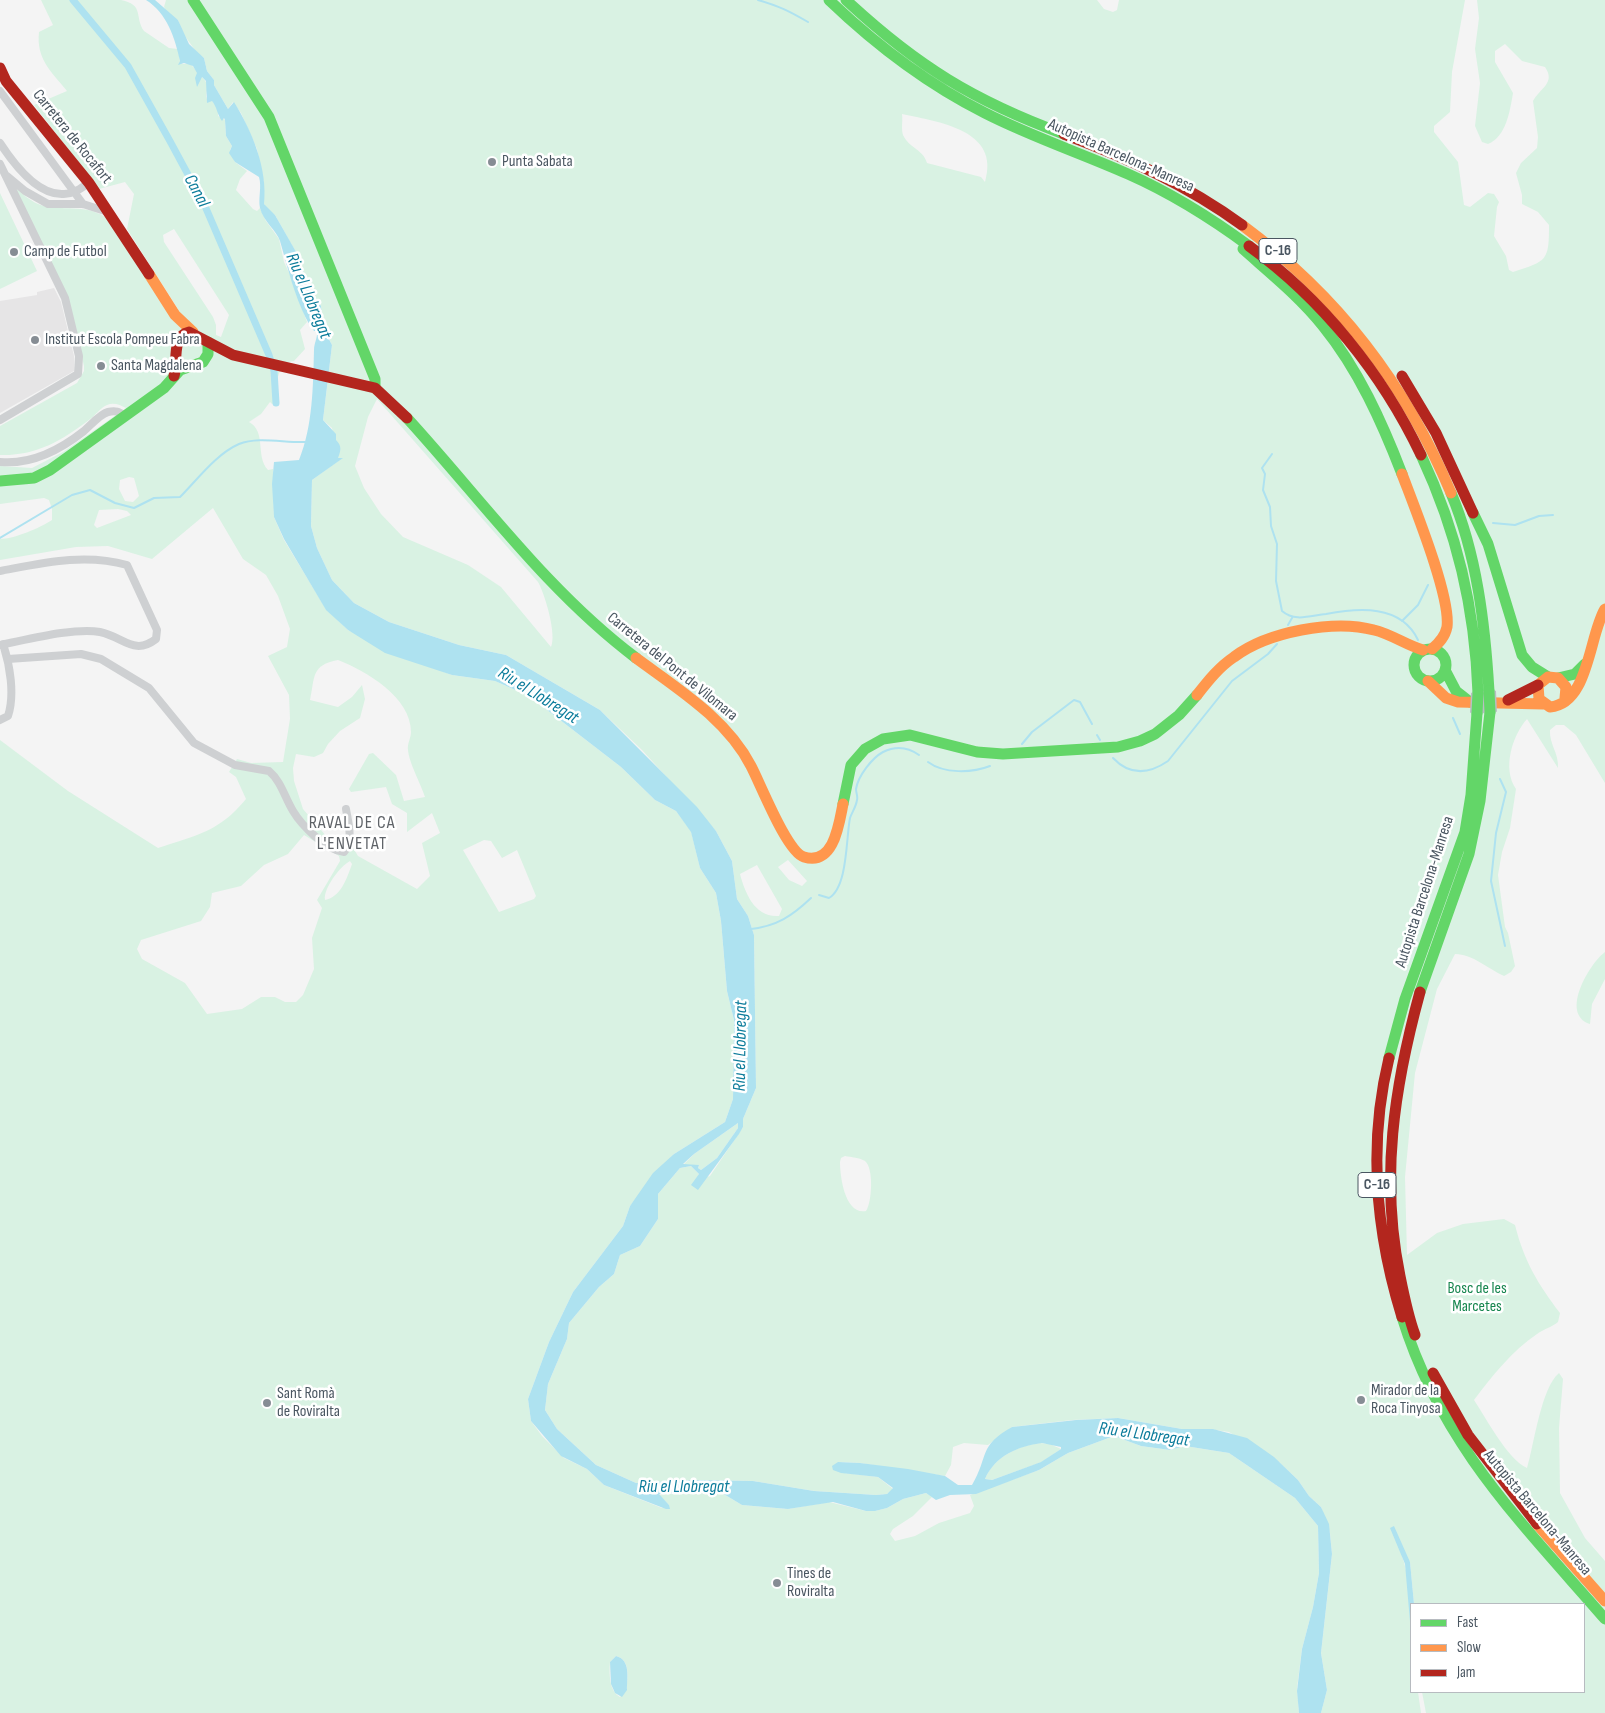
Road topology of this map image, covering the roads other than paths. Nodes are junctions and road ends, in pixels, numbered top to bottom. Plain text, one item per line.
1 (193, 0) edge
2 (830, 0) edge
3 (846, 0) edge
4 (0, 68) edge
5 (0, 91) edge
6 (0, 142) edge
7 (1, 169) edge
8 (89, 183) junction
9 (76, 192) junction
10 (97, 194) junction
11 (83, 204) junction
12 (110, 212) junction
13 (1204, 213) junction
14 (1252, 230) junction
15 (175, 316) junction
16 (193, 332) junction
17 (180, 338) junction
18 (208, 342) junction
19 (178, 355) junction
20 (233, 355) junction
21 (206, 358) junction
22 (190, 365) junction
23 (174, 376) junction
24 (372, 388) junction
25 (126, 416) junction
26 (0, 420) edge
27 (0, 462) edge
28 (0, 481) edge
29 (0, 571) edge
30 (1605, 609) edge
31 (1399, 642) junction
32 (2, 644) edge
33 (1427, 650) junction
34 (8, 659) junction
35 (1590, 659) junction
36 (1414, 664) junction
37 (1445, 670) junction
38 (1553, 677) junction
39 (1428, 681) junction
40 (1538, 685) junction
41 (1483, 692) junction
42 (1565, 698) junction
43 (1470, 702) junction
44 (1504, 702) junction
45 (1543, 704) junction
46 (0, 720) edge
47 (346, 809) dead end
48 (1605, 1601) edge
49 (1594, 1606) junction
50 (1605, 1619) edge
51 (1605, 1624) edge

1 - 24 main road
2 - 13 main road, Autopista Barcelona-Manresa / C-16
3 - 14 main road, Autopista Barcelona-Manresa / C-16
4 - 8 main road, Carretera de Rocafort
5 - 9 street
6 - 9 street
7 - 11 street
7 - 26 street
8 - 9 street
8 - 10 main road, Carretera de Rocafort
9 - 11 street
10 - 11 street
10 - 12 main road, Carretera de Rocafort
11 - 12 street
12 - 15 main road, Carretera de Rocafort
13 - 33 main road
13 - 41 main road, Autopista Barcelona-Manresa / C-16
14 - 38 main road
14 - 41 main road, Autopista Barcelona-Manresa / C-16
15 - 16 main road
15 - 17 main road
16 - 17 main road
16 - 18 main road
17 - 19 main road
18 - 20 main road
18 - 21 main road
19 - 22 main road
19 - 23 main road
20 - 21 main road
20 - 24 main road
21 - 22 main road
22 - 23 main road
23 - 25 main road
24 - 31 main road, Carretera del Pont de Vilomara
25 - 27 street
25 - 28 main road
29 - 32 street
30 - 35 main road
31 - 33 main road, Carretera del Pont de Vilomara
31 - 36 main road, Carretera del Pont de Vilomara
32 - 34 street
33 - 36 main road
33 - 37 main road
34 - 46 street
34 - 47 street
35 - 38 main road
35 - 42 main road
36 - 39 main road
37 - 39 main road
37 - 43 main road
38 - 40 main road
38 - 42 main road
39 - 43 main road
40 - 44 main road
40 - 45 main road
41 - 48 main road, Autopista Barcelona-Manresa / C-16, bridge
41 - 49 main road, Autopista Barcelona-Manresa / C-16, bridge
42 - 45 main road
43 - 44 main road
44 - 45 main road
49 - 50 main road, Autopista Barcelona-Manresa / C-16
49 - 51 main road

